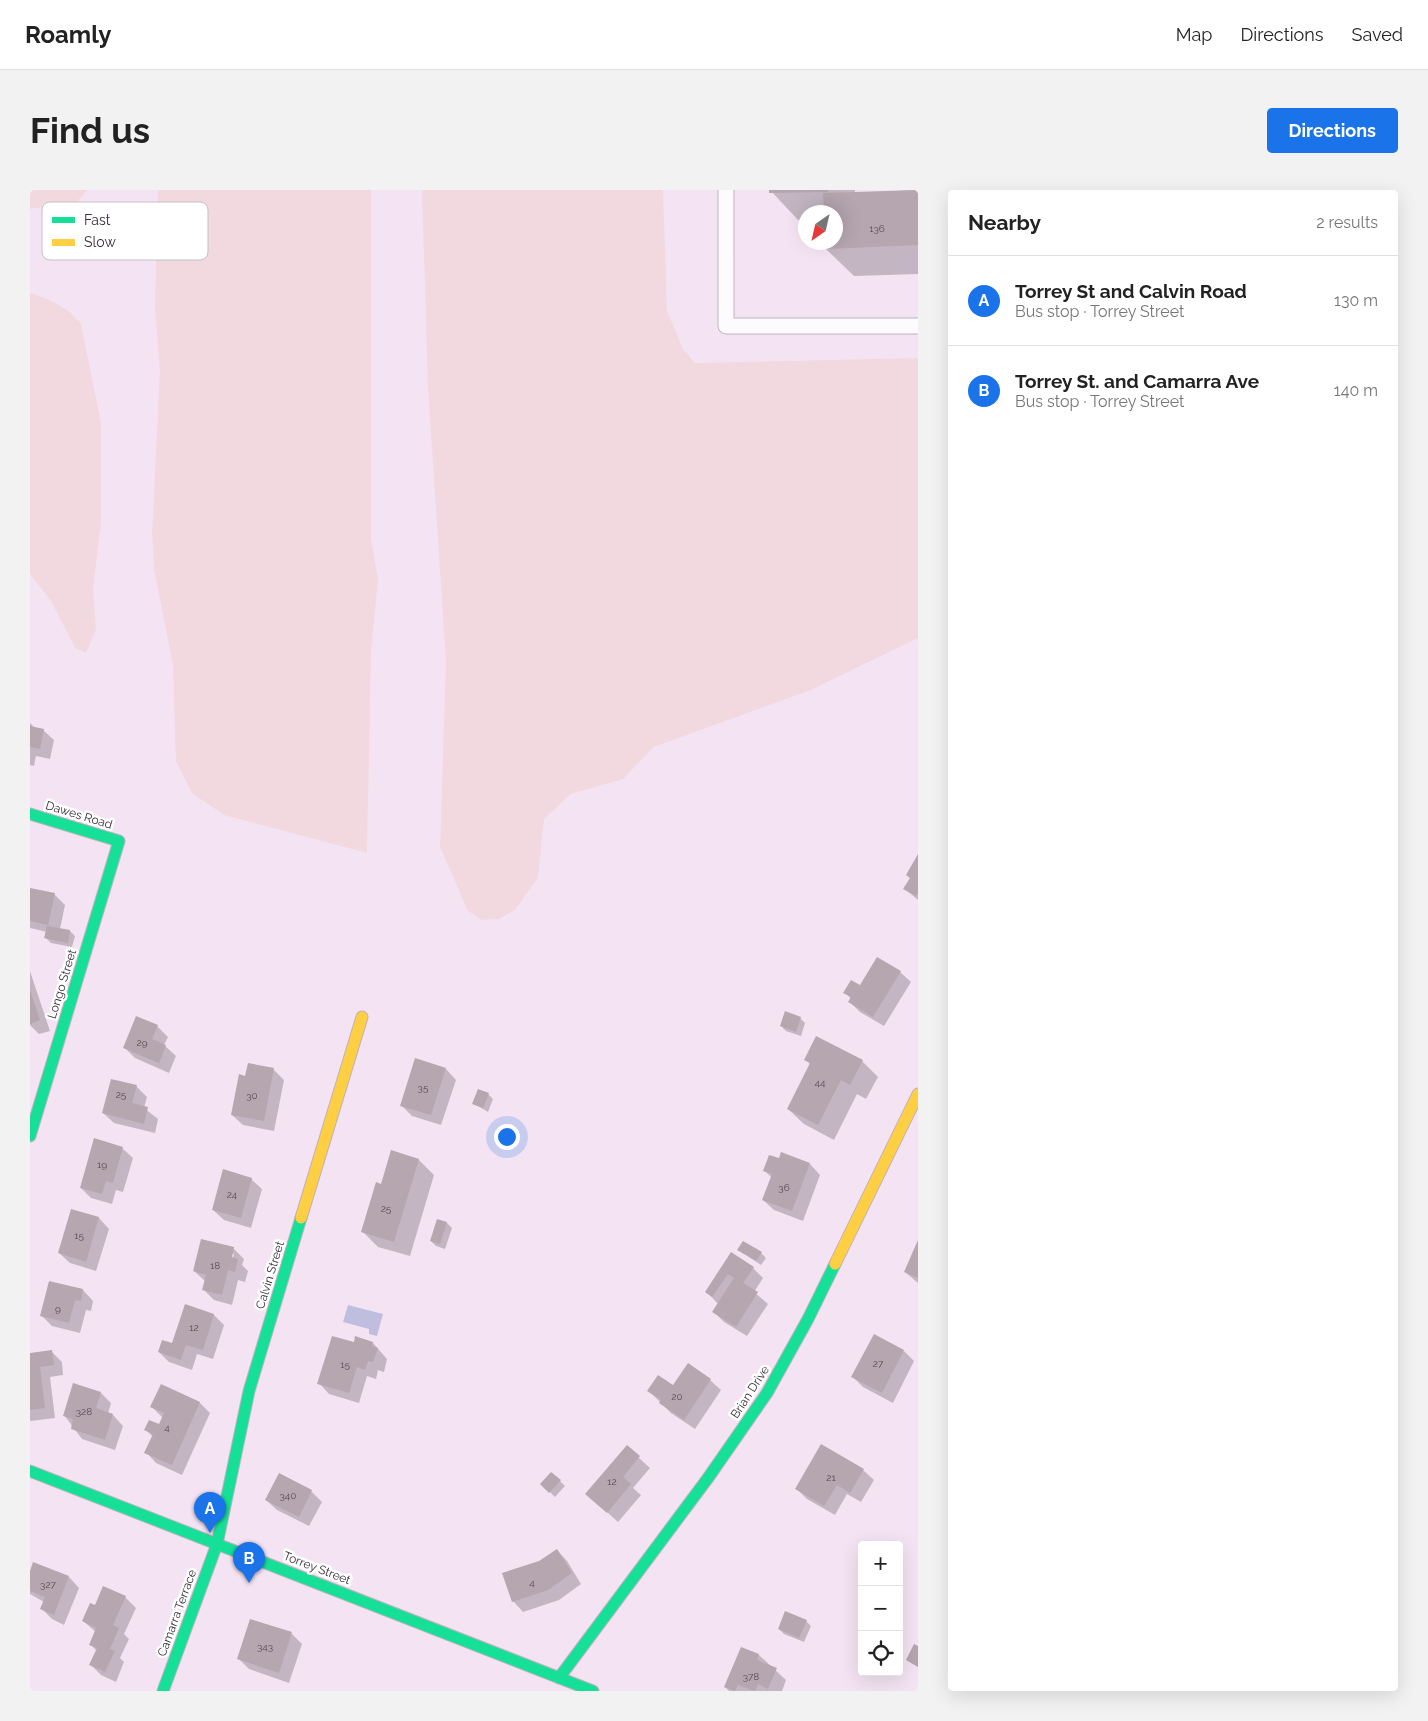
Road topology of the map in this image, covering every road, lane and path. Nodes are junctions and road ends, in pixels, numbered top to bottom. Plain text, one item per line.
1 (726, 190) edge
2 (918, 326) edge
3 (30, 814) edge
4 (119, 841) joint
5 (362, 1016) dead end
6 (918, 1094) edge
7 (30, 1136) edge
8 (30, 1471) edge
9 (217, 1544) junction
10 (559, 1678) junction
11 (163, 1691) edge
12 (593, 1691) edge

1 - 2 lane
3 - 4 street, Dawes Road
4 - 7 street, Longo Street
5 - 9 street, Calvin Street
6 - 10 street, Brian Drive
8 - 9 street, Torrey Street
9 - 10 street, Torrey Street
9 - 11 street, Camarra Terrace
10 - 12 street, Torrey Street

